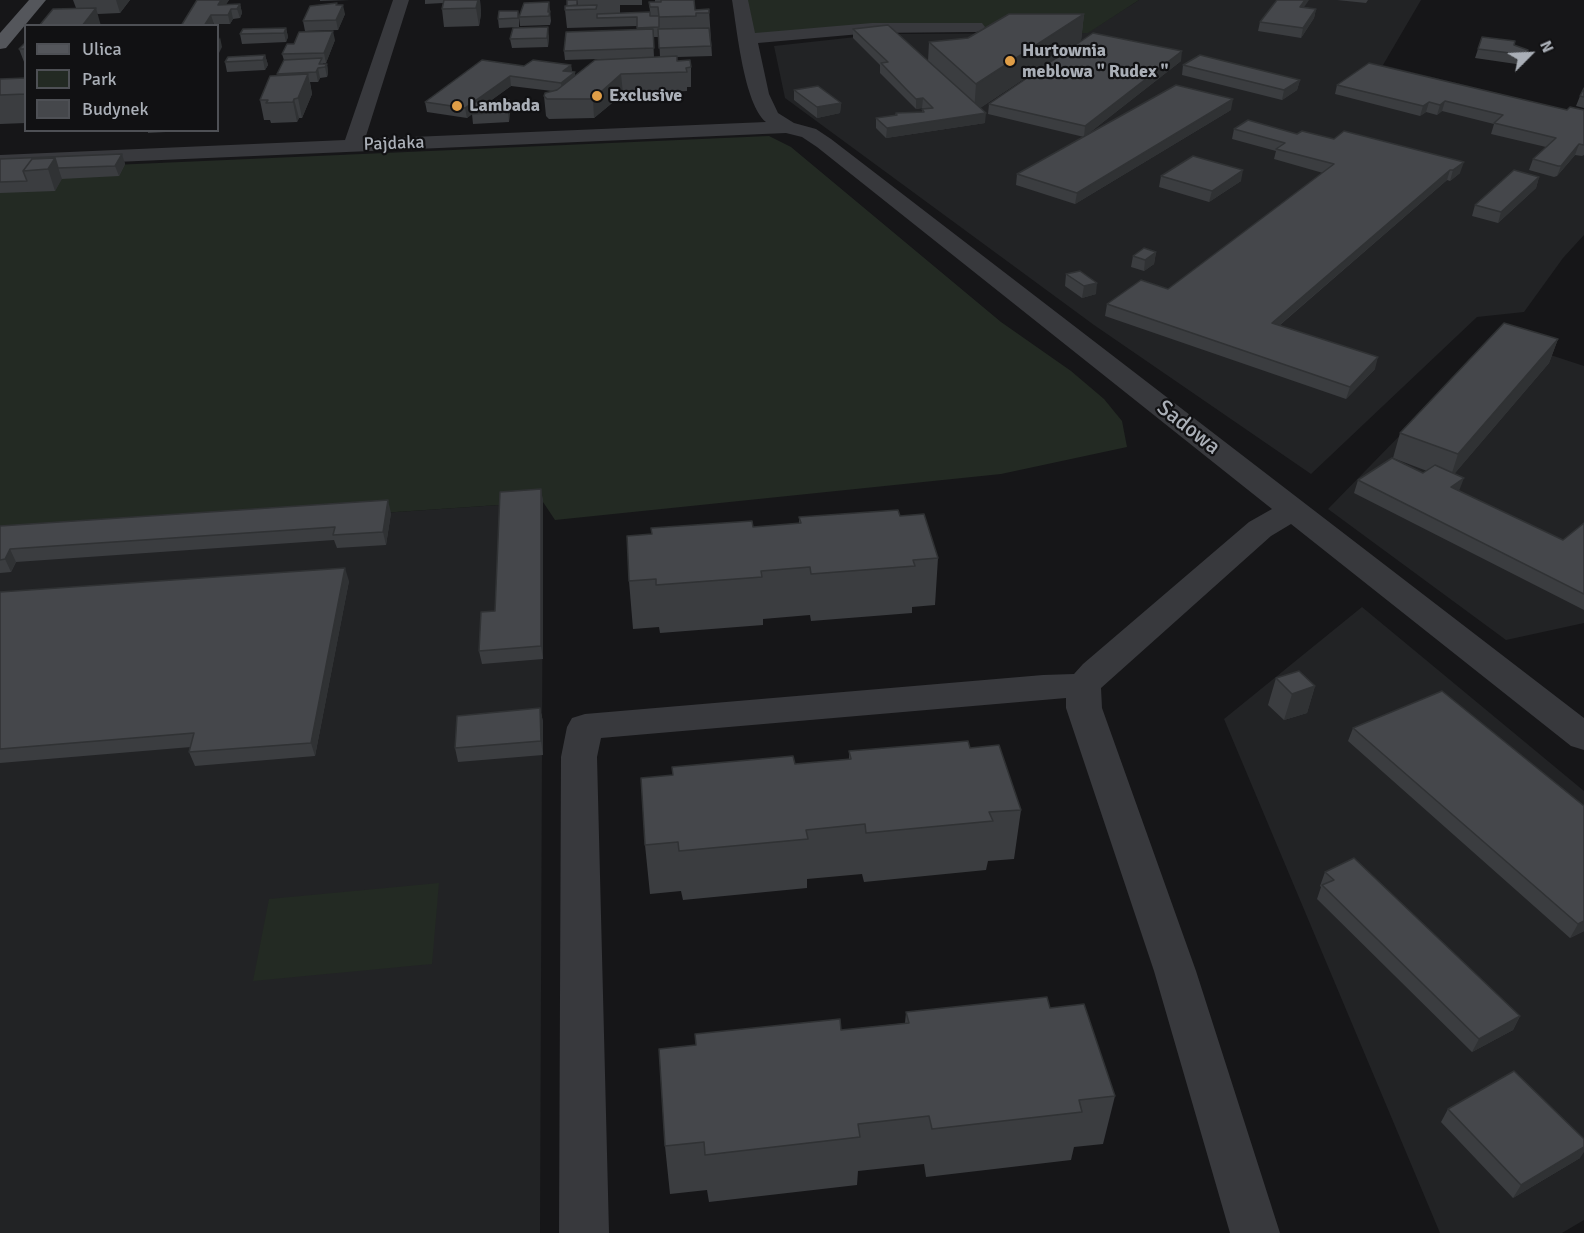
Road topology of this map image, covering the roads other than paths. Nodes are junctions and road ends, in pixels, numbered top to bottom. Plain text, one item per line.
1 (38, 0) edge
2 (401, 0) edge
3 (740, 0) edge
4 (976, 27) dead end
5 (747, 39) junction
6 (0, 44) edge
7 (787, 127) junction
8 (353, 146) junction
9 (0, 160) edge
10 (1292, 510) junction
11 (1084, 687) junction
12 (1584, 737) edge
13 (584, 1233) edge
14 (1256, 1233) edge

1 - 6 main road
2 - 8 street
3 - 5 street
4 - 5 street
5 - 7 street
7 - 8 street, Pajdaka
7 - 10 street, Sadowa
8 - 9 street, Pajdaka
10 - 11 street
10 - 12 street, Sadowa
11 - 13 street
11 - 14 street

